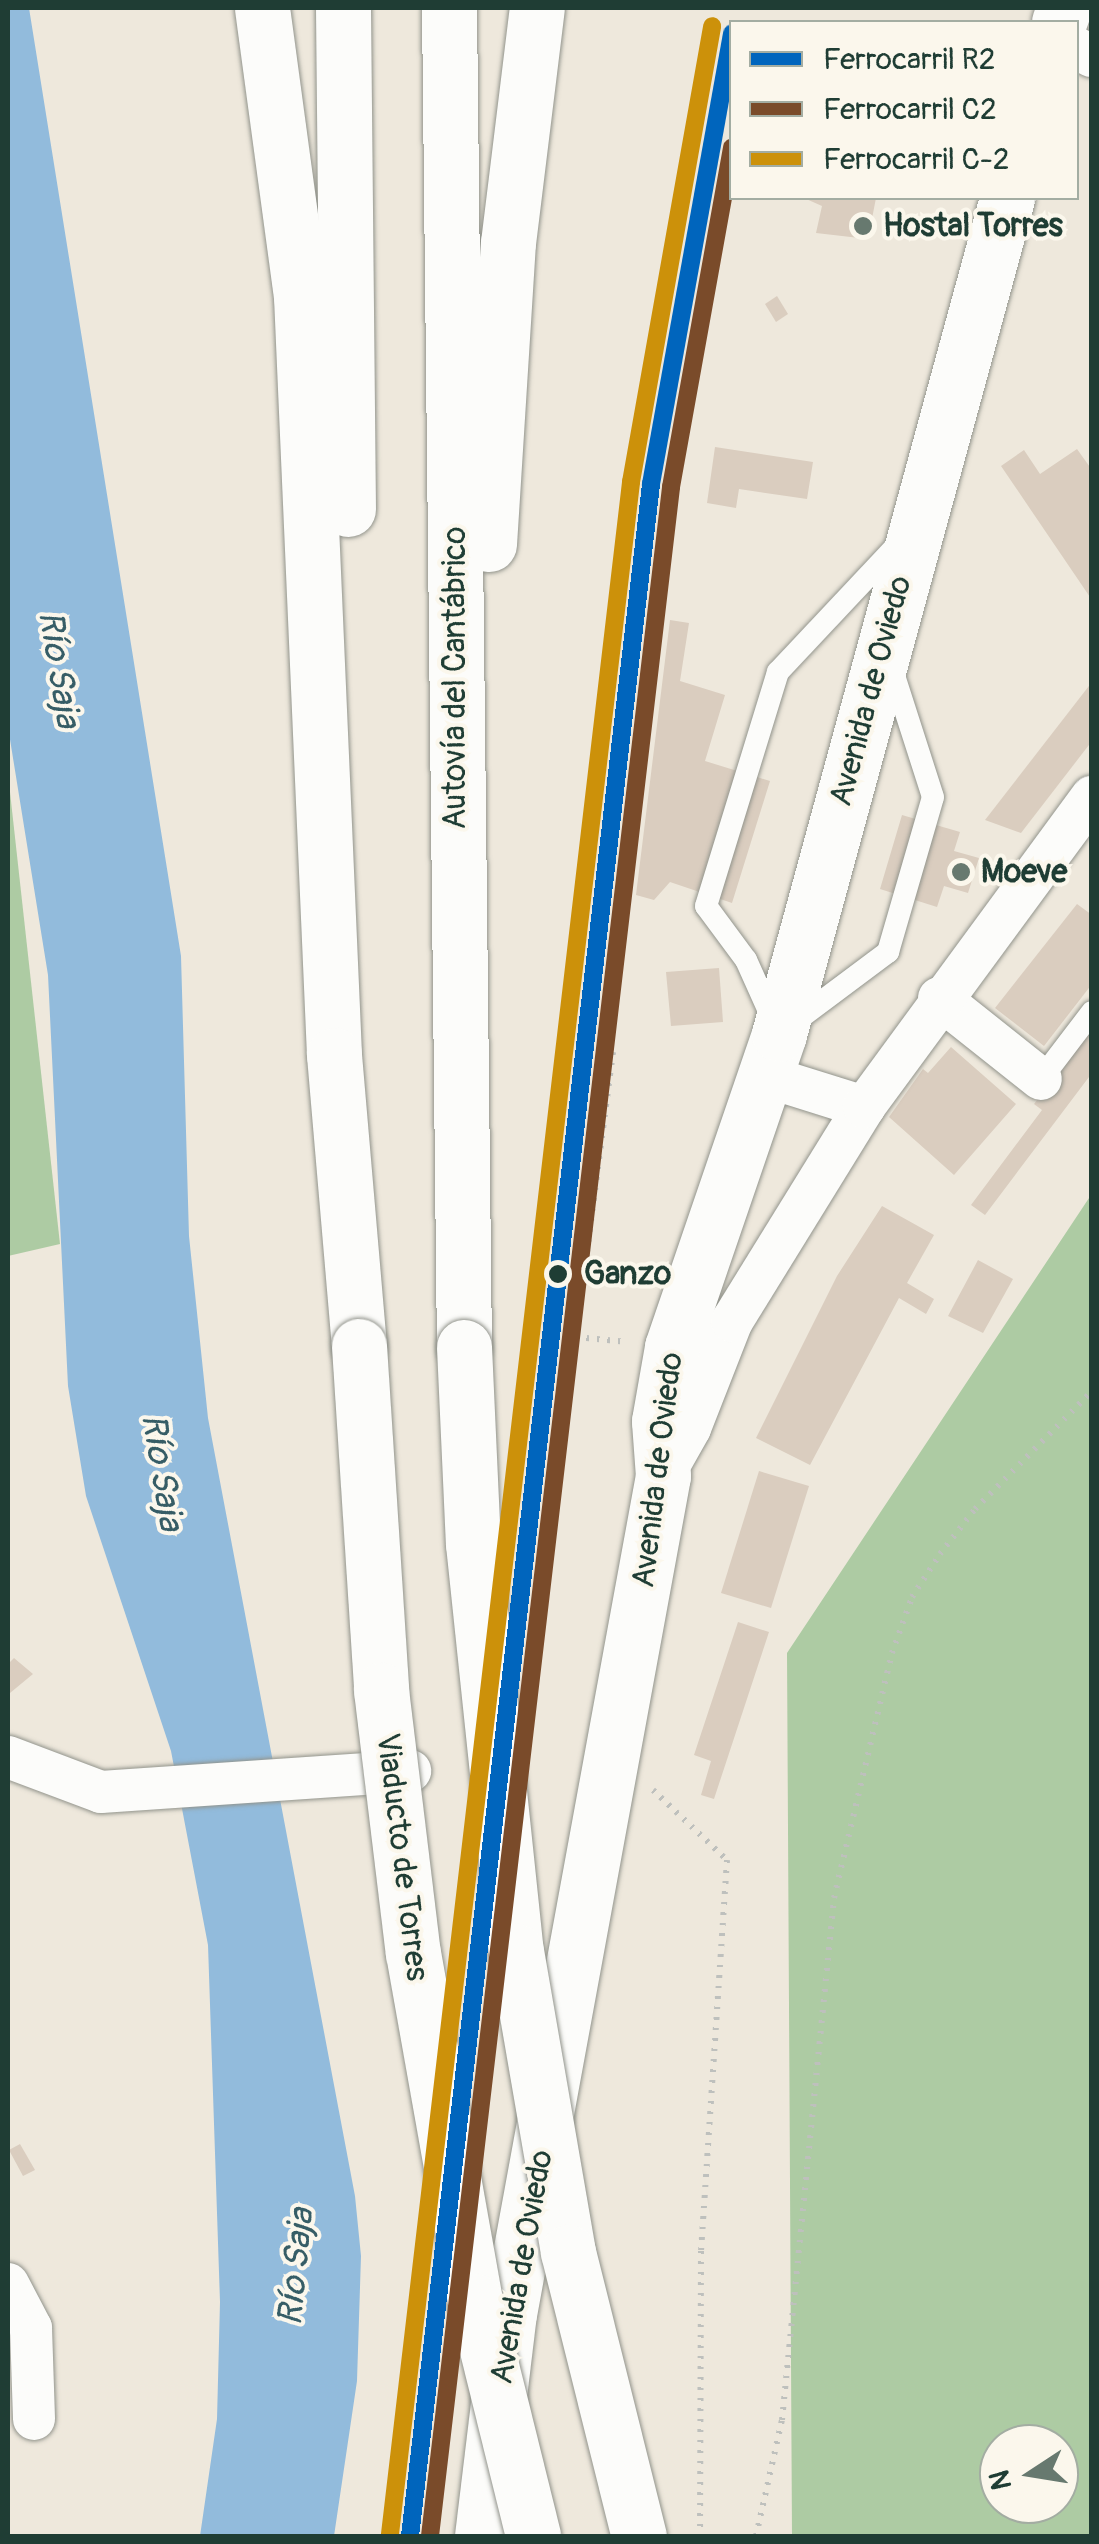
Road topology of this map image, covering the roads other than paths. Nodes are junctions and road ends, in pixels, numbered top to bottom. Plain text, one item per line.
1 (262, 8) edge
2 (344, 8) edge
3 (449, 8) edge
4 (537, 8) edge
5 (1007, 200) edge
6 (914, 527) junction
7 (884, 643) junction
8 (1092, 798) edge
9 (939, 998) junction
10 (1092, 1012) edge
11 (772, 1055) junction
12 (1041, 1079) joint
13 (864, 1107) junction
14 (464, 1335) junction
15 (359, 1346) junction
16 (663, 1476) junction
17 (8, 1757) edge
18 (410, 1772) dead end
19 (8, 2284) edge
20 (34, 2419) dead end
21 (482, 2536) edge
22 (534, 2536) edge
23 (639, 2536) edge

1 - 15 highway
2 - 15 highway
3 - 14 highway, Autovía del Cantábrico
4 - 14 highway
5 - 6 highway, Avenida de Oviedo
6 - 7 highway, Avenida de Oviedo
6 - 11 lane
7 - 11 highway, Avenida de Oviedo
7 - 11 lane
8 - 9 street
9 - 12 street
9 - 13 street
10 - 12 lane
11 - 13 street
11 - 16 highway, Avenida de Oviedo
13 - 16 street
14 - 23 highway, bridge
15 - 22 highway, Viaducto de Torres, bridge
16 - 21 highway, Avenida de Oviedo
17 - 18 street
19 - 20 street

